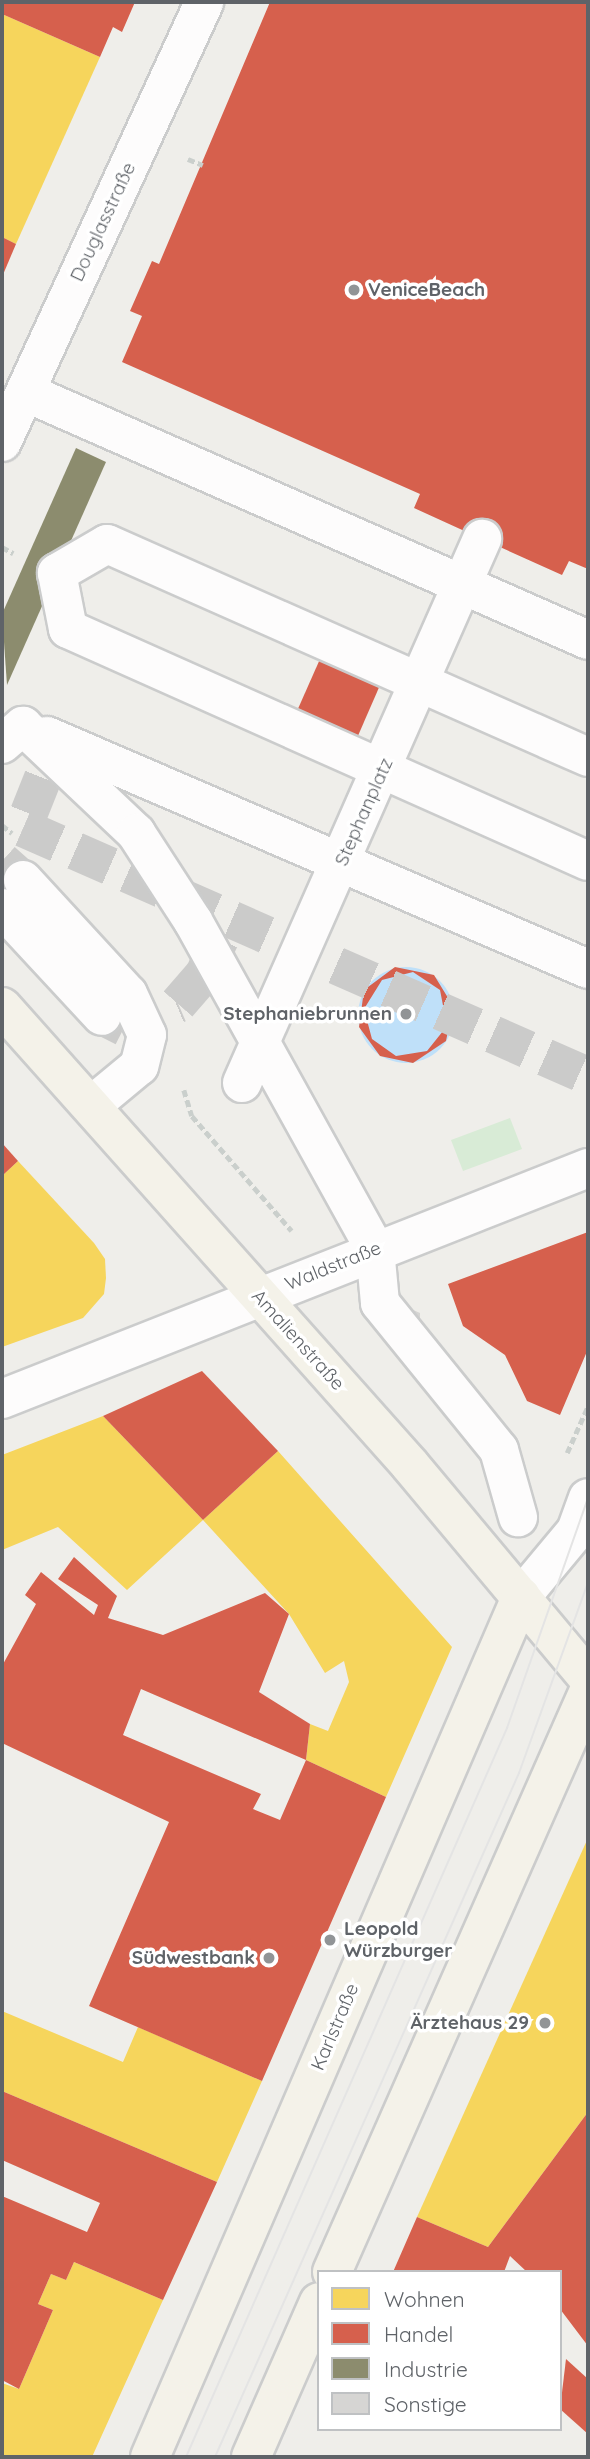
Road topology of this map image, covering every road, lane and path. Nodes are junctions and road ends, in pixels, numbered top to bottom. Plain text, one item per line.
1 (204, 2) edge
2 (25, 391) junction
3 (2, 442) edge
4 (482, 539) dead end
5 (462, 584) junction
6 (588, 640) edge
7 (420, 682) junction
8 (9, 729) edge
9 (588, 757) edge
10 (381, 773) junction
11 (342, 861) junction
12 (588, 861) edge
13 (12, 894) edge
14 (588, 969) edge
15 (2, 1007) edge
16 (102, 1016) tunnel mouth
17 (262, 1045) junction
18 (242, 1083) dead end
19 (92, 1105) junction
20 (588, 1168) edge
21 (375, 1249) junction
22 (258, 1296) junction
23 (2, 1399) edge
24 (588, 1499) edge
25 (518, 1517) dead end
26 (521, 1597) junction
27 (588, 1678) edge
28 (588, 1693) edge
29 (333, 2270) edge
30 (317, 2306) edge
31 (150, 2457) edge
32 (250, 2457) edge

1 - 2 street, Douglasstraße
2 - 3 street, Douglasstraße
2 - 5 street
4 - 5 street, Stephanplatz
5 - 6 street
5 - 7 street, Stephanplatz
7 - 9 street
7 - 10 street, Stephanplatz
7 - 10 street
8 - 11 street
8 - 17 street
10 - 11 street, Stephanplatz
10 - 12 street
11 - 14 street
11 - 17 street, Stephanplatz
13 - 16 street
13 - 19 street
15 - 19 main road, Amalienstraße
17 - 18 street, Stephanplatz
17 - 21 street
19 - 22 main road, Amalienstraße
20 - 21 street, Waldstraße
21 - 22 street, Waldstraße
21 - 25 street
22 - 23 street, Waldstraße
22 - 26 main road, Amalienstraße
24 - 26 street
26 - 27 main road, Amalienstraße
26 - 31 main road, Karlstraße
28 - 29 main road
30 - 32 main road

